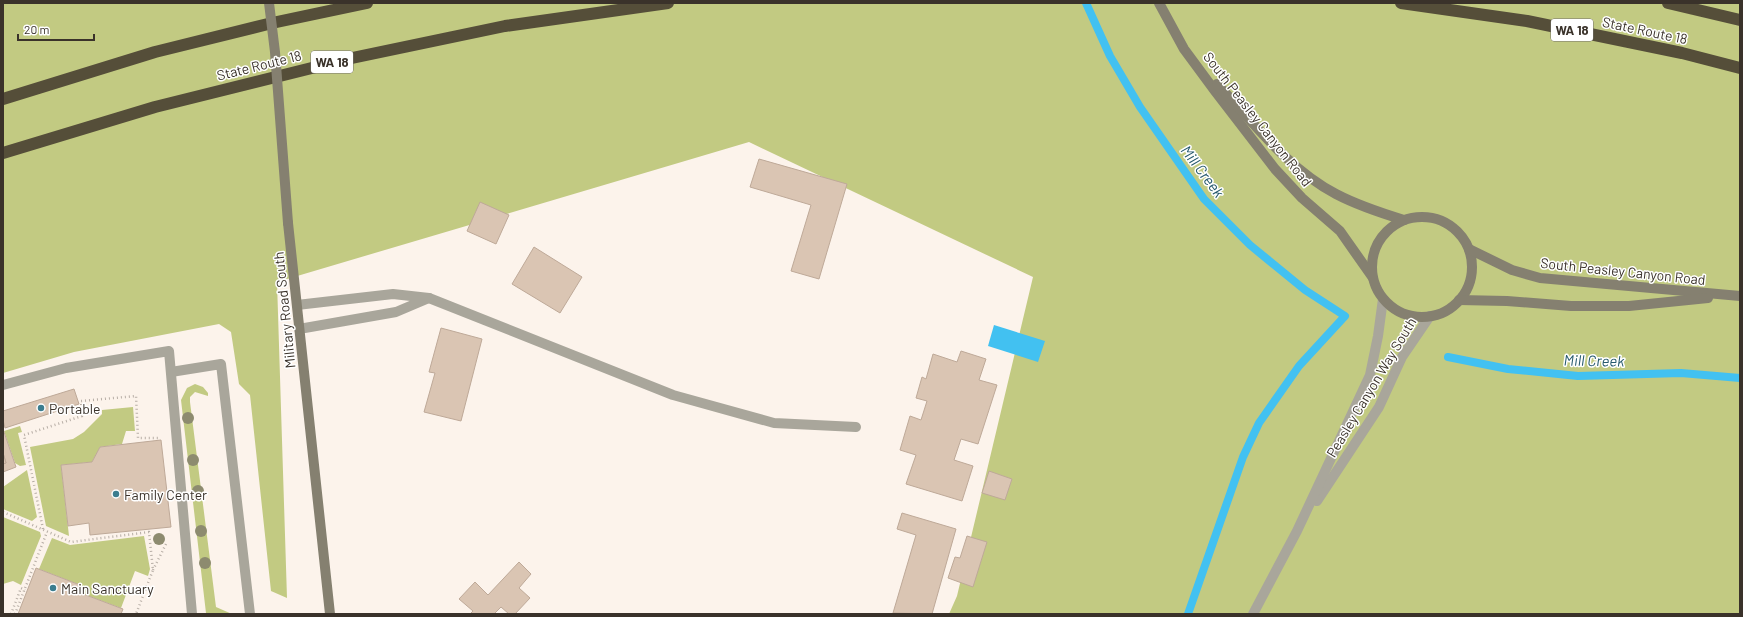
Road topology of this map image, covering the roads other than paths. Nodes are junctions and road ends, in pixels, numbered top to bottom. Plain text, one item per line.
1 (269, 3) edge
2 (367, 3) edge
3 (668, 3) edge
4 (1159, 3) edge
5 (1401, 3) edge
6 (1668, 3) edge
7 (1740, 20) edge
8 (1184, 49) junction
9 (1740, 68) edge
10 (3, 99) edge
11 (3, 153) edge
12 (1404, 220) junction
13 (1468, 249) junction
14 (1373, 278) junction
15 (1736, 296) edge
16 (429, 298) junction
17 (1383, 299) junction
18 (1459, 300) junction
19 (297, 305) junction
20 (1430, 316) junction
21 (300, 329) junction
22 (171, 372) junction
23 (3, 385) edge
24 (856, 428) dead end
25 (1297, 532) junction
26 (192, 614) edge
27 (250, 614) edge
28 (330, 614) edge
29 (1253, 614) edge

1 - 19 main road, Military Road South, bridge
2 - 10 highway
3 - 11 highway, State Route 18 / WA 18
4 - 8 main road, South Peasley Canyon Road
5 - 9 highway, State Route 18 / WA 18
6 - 7 highway
8 - 12 main road, South Peasley Canyon Road
8 - 14 main road, South Peasley Canyon Road
12 - 13 main road
12 - 14 main road
13 - 15 main road, South Peasley Canyon Road
13 - 18 main road
14 - 17 main road
15 - 18 main road, South Peasley Canyon Road
16 - 19 street
16 - 21 street
16 - 24 street
17 - 20 main road
17 - 25 street, Peasley Canyon Way South
18 - 20 main road
19 - 21 main road, Military Road South
20 - 25 street, Peasley Canyon Way South
21 - 28 main road, Military Road South
22 - 23 street
22 - 26 street
22 - 27 street
25 - 29 street, Peasley Canyon Way South

